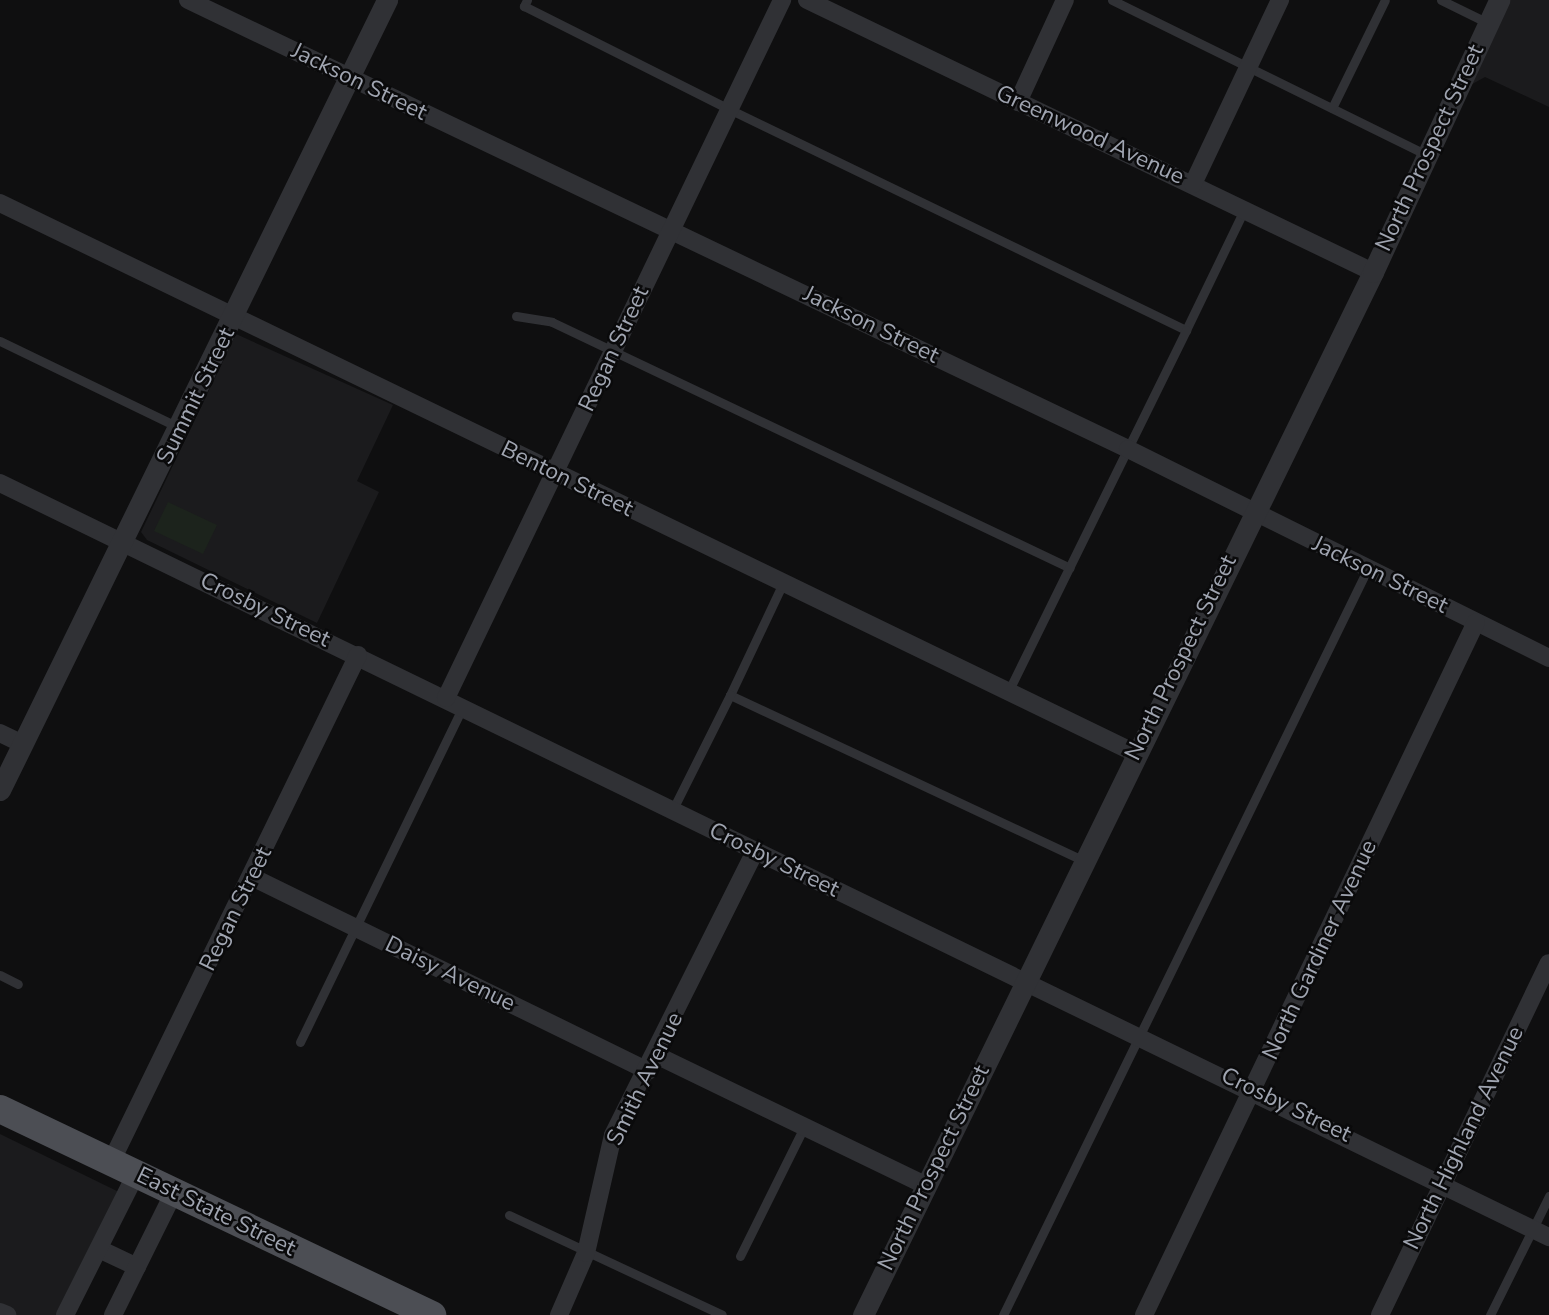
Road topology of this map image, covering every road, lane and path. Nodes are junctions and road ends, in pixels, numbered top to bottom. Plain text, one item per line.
1 (188, 0) edge
2 (387, 0) edge
3 (527, 0) edge
4 (782, 0) edge
5 (807, 0) edge
6 (1065, 0) edge
7 (1112, 0) edge
8 (1280, 0) edge
9 (1385, 0) edge
10 (1441, 0) edge
11 (1499, 0) edge
12 (1488, 23) junction
13 (1248, 67) junction
14 (350, 78) junction
15 (1018, 102) junction
16 (1332, 108) junction
17 (729, 109) junction
18 (1427, 155) junction
19 (1193, 184) junction
20 (0, 203) edge
21 (1245, 209) junction
22 (670, 229) junction
23 (1373, 272) junction
24 (516, 316) dead end
25 (235, 317) junction
26 (1186, 330) junction
27 (0, 341) edge
28 (614, 350) junction
29 (181, 429) junction
30 (1128, 449) junction
31 (556, 473) junction
32 (0, 483) edge
33 (1251, 512) junction
34 (125, 541) junction
35 (1070, 568) junction
36 (1368, 568) junction
37 (783, 583) junction
38 (1476, 622) junction
39 (358, 655) junction
40 (1549, 658) edge
41 (1008, 692) junction
42 (730, 695) junction
43 (446, 698) junction
44 (463, 707) junction
45 (0, 733) edge
46 (23, 744) junction
47 (1135, 753) junction
48 (0, 790) edge
49 (672, 811) junction
50 (755, 852) junction
51 (1084, 861) junction
52 (252, 877) junction
53 (354, 926) junction
54 (1549, 962) edge
55 (0, 975) edge
56 (1027, 980) junction
57 (18, 984) dead end
58 (1140, 1034) junction
59 (300, 1042) dead end
60 (652, 1063) junction
61 (1254, 1089) junction
62 (0, 1109) edge
63 (804, 1127) junction
64 (124, 1168) junction
65 (1441, 1181) junction
66 (925, 1185) junction
67 (174, 1192) junction
68 (1549, 1196) edge
69 (509, 1215) dead end
70 (1532, 1228) junction
71 (1549, 1237) edge
72 (99, 1249) junction
73 (586, 1253) junction
74 (740, 1256) dead end
75 (137, 1267) junction
76 (0, 1312) edge
77 (7, 1315) edge
78 (65, 1315) edge
79 (113, 1315) edge
80 (432, 1315) edge
81 (559, 1315) edge
82 (722, 1315) edge
83 (863, 1315) edge
84 (1003, 1315) edge
85 (1143, 1315) edge
86 (1380, 1315) edge
87 (1490, 1315) edge

1 - 14 street, Jackson Street
2 - 14 street, Summit Street
3 - 17 lane
4 - 17 street, Regan Street
5 - 15 street, Greenwood Avenue
6 - 15 street
7 - 13 lane
8 - 13 street
9 - 16 lane
10 - 12 lane
11 - 12 street, North Prospect Street
12 - 18 street, North Prospect Street
13 - 16 lane
13 - 19 street
14 - 22 street, Jackson Street
14 - 25 street, Summit Street
15 - 19 street, Greenwood Avenue
16 - 18 lane
17 - 22 street, Regan Street
17 - 26 lane
18 - 23 street, North Prospect Street
19 - 21 street, Greenwood Avenue
20 - 25 street, Benton Street
21 - 23 street, Greenwood Avenue
21 - 26 lane
22 - 28 street, Regan Street
22 - 30 street, Jackson Street
23 - 33 street, North Prospect Street
24 - 28 lane
25 - 29 street, Summit Street
25 - 31 street, Benton Street
26 - 30 lane
27 - 29 lane
28 - 31 street, Regan Street
28 - 35 lane
29 - 34 street, Summit Street
30 - 33 street, Jackson Street
30 - 35 lane
31 - 37 street, Benton Street
31 - 43 street, Regan Street
32 - 34 street, Crosby Street
33 - 36 street, Jackson Street
33 - 47 street, North Prospect Street
34 - 39 street, Crosby Street
34 - 46 street, Summit Street
35 - 41 lane
36 - 38 street, Jackson Street
36 - 58 lane
37 - 41 street, Benton Street
37 - 42 lane
38 - 40 street, Jackson Street
38 - 61 street, North Gardiner Avenue
39 - 43 street, Crosby Street
39 - 52 street, Regan Street
41 - 47 street, Benton Street
42 - 49 lane
42 - 51 lane
43 - 44 street, Crosby Street
44 - 49 street, Crosby Street
44 - 53 lane
45 - 46 street
46 - 48 street, Summit Street
47 - 51 street, North Prospect Street
49 - 50 street, Crosby Street
50 - 56 street, Crosby Street
50 - 60 street, Smith Avenue
51 - 56 street, North Prospect Street
52 - 53 street, Daisy Avenue
52 - 64 street, Regan Street
53 - 59 lane
53 - 60 street, Daisy Avenue
54 - 65 street, North Highland Avenue
55 - 57 lane
56 - 58 street, Crosby Street
56 - 66 street, North Prospect Street
58 - 61 street, Crosby Street
58 - 84 lane
60 - 63 street, Daisy Avenue
60 - 73 street, Smith Avenue
61 - 65 street, Crosby Street
61 - 85 street, North Gardiner Avenue
62 - 64 main road, East State Street
63 - 66 street, Daisy Avenue
63 - 74 lane
64 - 67 main road, East State Street
64 - 72 street, Regan Street
65 - 70 street, Crosby Street
65 - 86 street, North Highland Avenue
66 - 83 street, North Prospect Street
67 - 75 street
67 - 80 main road, East State Street
68 - 70 lane
69 - 73 lane
70 - 71 street, Crosby Street
70 - 87 lane
72 - 75 street
72 - 78 street, Regan Street
73 - 81 street, Smith Avenue
73 - 82 lane
75 - 79 street
76 - 77 street

